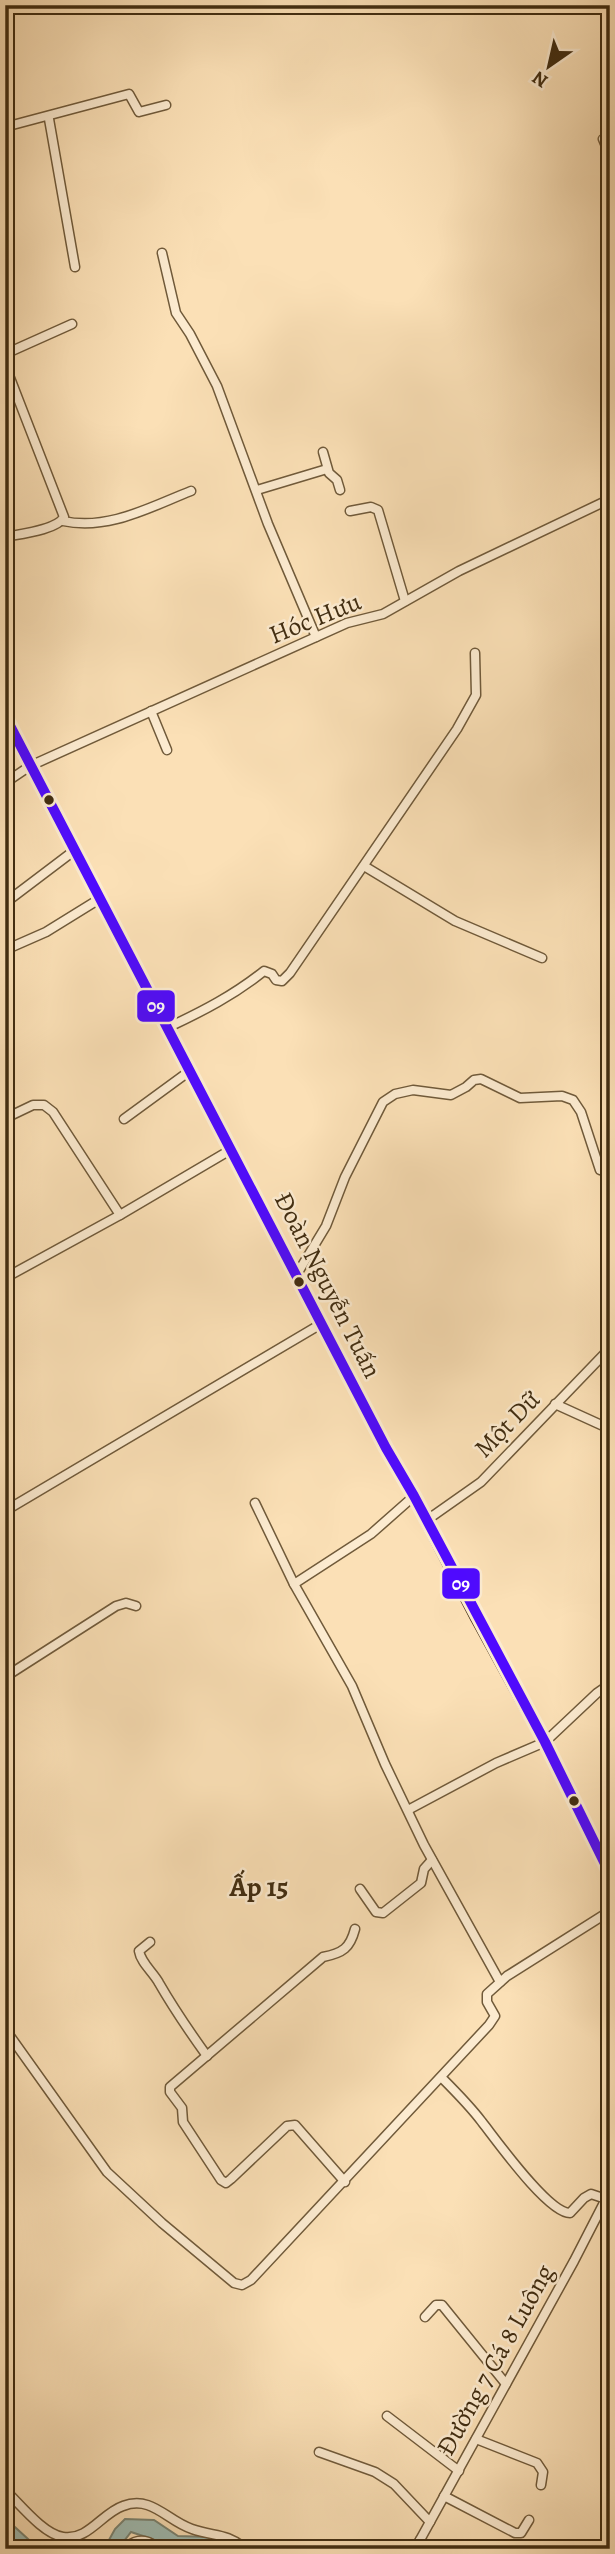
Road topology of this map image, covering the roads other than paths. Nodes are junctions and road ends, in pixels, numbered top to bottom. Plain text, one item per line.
1 (166, 105) dead end
2 (49, 118) dead end
3 (5, 127) edge
4 (603, 139) dead end
5 (610, 156) edge
6 (162, 253) dead end
7 (75, 267) dead end
8 (72, 324) dead end
9 (5, 354) edge
10 (5, 365) edge
11 (323, 452) dead end
12 (327, 469) junction
13 (257, 490) junction
14 (340, 490) dead end
15 (191, 491) dead end
16 (610, 499) edge
17 (350, 511) dead end
18 (63, 521) junction
19 (5, 537) edge
20 (405, 601) junction
21 (316, 637) junction
22 (475, 653) dead end
23 (151, 711) junction
24 (5, 716) edge
25 (167, 750) dead end
26 (30, 766) junction
27 (5, 783) edge
28 (75, 850) junction
29 (364, 866) junction
30 (101, 898) junction
31 (5, 903) edge
32 (5, 950) edge
33 (542, 958) dead end
34 (169, 1027) junction
35 (191, 1070) junction
36 (10, 1116) dead end
37 (124, 1119) dead end
38 (232, 1149) junction
39 (610, 1174) edge
40 (120, 1215) junction
41 (296, 1274) junction
42 (5, 1278) edge
43 (321, 1324) junction
44 (610, 1348) edge
45 (555, 1404) junction
46 (610, 1429) edge
47 (414, 1496) junction
48 (255, 1503) dead end
49 (5, 1511) edge
50 (427, 1520) junction
51 (294, 1584) junction
52 (135, 1606) dead end
53 (5, 1677) edge
54 (610, 1684) edge
55 (545, 1742) junction
56 (408, 1810) junction
57 (432, 1860) junction
58 (610, 1875) edge
59 (360, 1889) dead end
60 (610, 1910) edge
61 (355, 1929) dead end
62 (150, 1942) dead end
63 (500, 1982) junction
64 (5, 2029) edge
65 (208, 2056) junction
66 (442, 2078) junction
67 (345, 2182) junction
68 (608, 2195) edge
69 (425, 2317) dead end
70 (506, 2384) junction
71 (387, 2416) dead end
72 (476, 2440) junction
73 (319, 2452) dead end
74 (459, 2470) junction
75 (610, 2482) edge
76 (541, 2485) dead end
77 (5, 2490) edge
78 (444, 2496) junction
79 (610, 2496) edge
80 (529, 2520) dead end
81 (430, 2522) junction
82 (420, 2540) junction
83 (5, 2541) edge
84 (12, 2549) edge
85 (125, 2549) edge
86 (158, 2549) edge
87 (246, 2549) edge
88 (415, 2549) edge
89 (430, 2549) edge

1 - 3 street
2 - 7 street
4 - 5 street
6 - 13 street
8 - 9 street
10 - 18 street
11 - 12 street
12 - 13 street
12 - 14 street
13 - 21 street
15 - 18 street
16 - 20 street, Hóc Hưu
17 - 20 street
18 - 19 street
20 - 21 street, Hóc Hưu
21 - 23 street, Hóc Hưu
22 - 29 street
23 - 25 street
23 - 26 street, Hóc Hưu
24 - 26 main road, Đoàn Nguyễn Tuấn
26 - 27 street, Hóc Hưu
26 - 28 main road, Đoàn Nguyễn Tuấn
28 - 30 main road, Đoàn Nguyễn Tuấn
28 - 31 street
29 - 33 street
29 - 34 street
30 - 32 street
30 - 34 main road, Đoàn Nguyễn Tuấn
34 - 35 main road, Đoàn Nguyễn Tuấn
35 - 37 street
35 - 38 main road, Đoàn Nguyễn Tuấn
36 - 40 street
38 - 40 street
38 - 41 main road, Đoàn Nguyễn Tuấn
39 - 41 street
40 - 42 street
41 - 43 main road, Đoàn Nguyễn Tuấn
43 - 47 main road, Đoàn Nguyễn Tuấn
43 - 49 street
44 - 45 street, Một Dữ
45 - 46 street
45 - 50 street, Một Dữ
47 - 50 main road, Đoàn Nguyễn Tuấn
47 - 51 street
48 - 51 street
50 - 55 main road, Đoàn Nguyễn Tuấn
51 - 56 street
52 - 53 street
54 - 55 street
55 - 56 street
55 - 58 main road, Đoàn Nguyễn Tuấn
56 - 57 street
57 - 59 street
57 - 63 street
60 - 63 street
61 - 65 street
62 - 65 street
63 - 66 street
64 - 67 street
65 - 67 street
66 - 67 street
66 - 68 street
68 - 70 street, Đường 7 Cá 8 Luông
69 - 70 street
70 - 72 street, Đường 7 Cá 8 Luông
71 - 74 street
72 - 74 street, Đường 7 Cá 8 Luông
72 - 76 street
73 - 81 street
74 - 78 street, Đường 7 Cá 8 Luông
75 - 79 street
77 - 87 street
78 - 80 street
78 - 81 street, Đường 7 Cá 8 Luông
81 - 82 street, Đường 7 Cá 8 Luông
82 - 88 street, Đường 7 Cá 8 Luông
82 - 89 street
83 - 84 street
85 - 86 street

